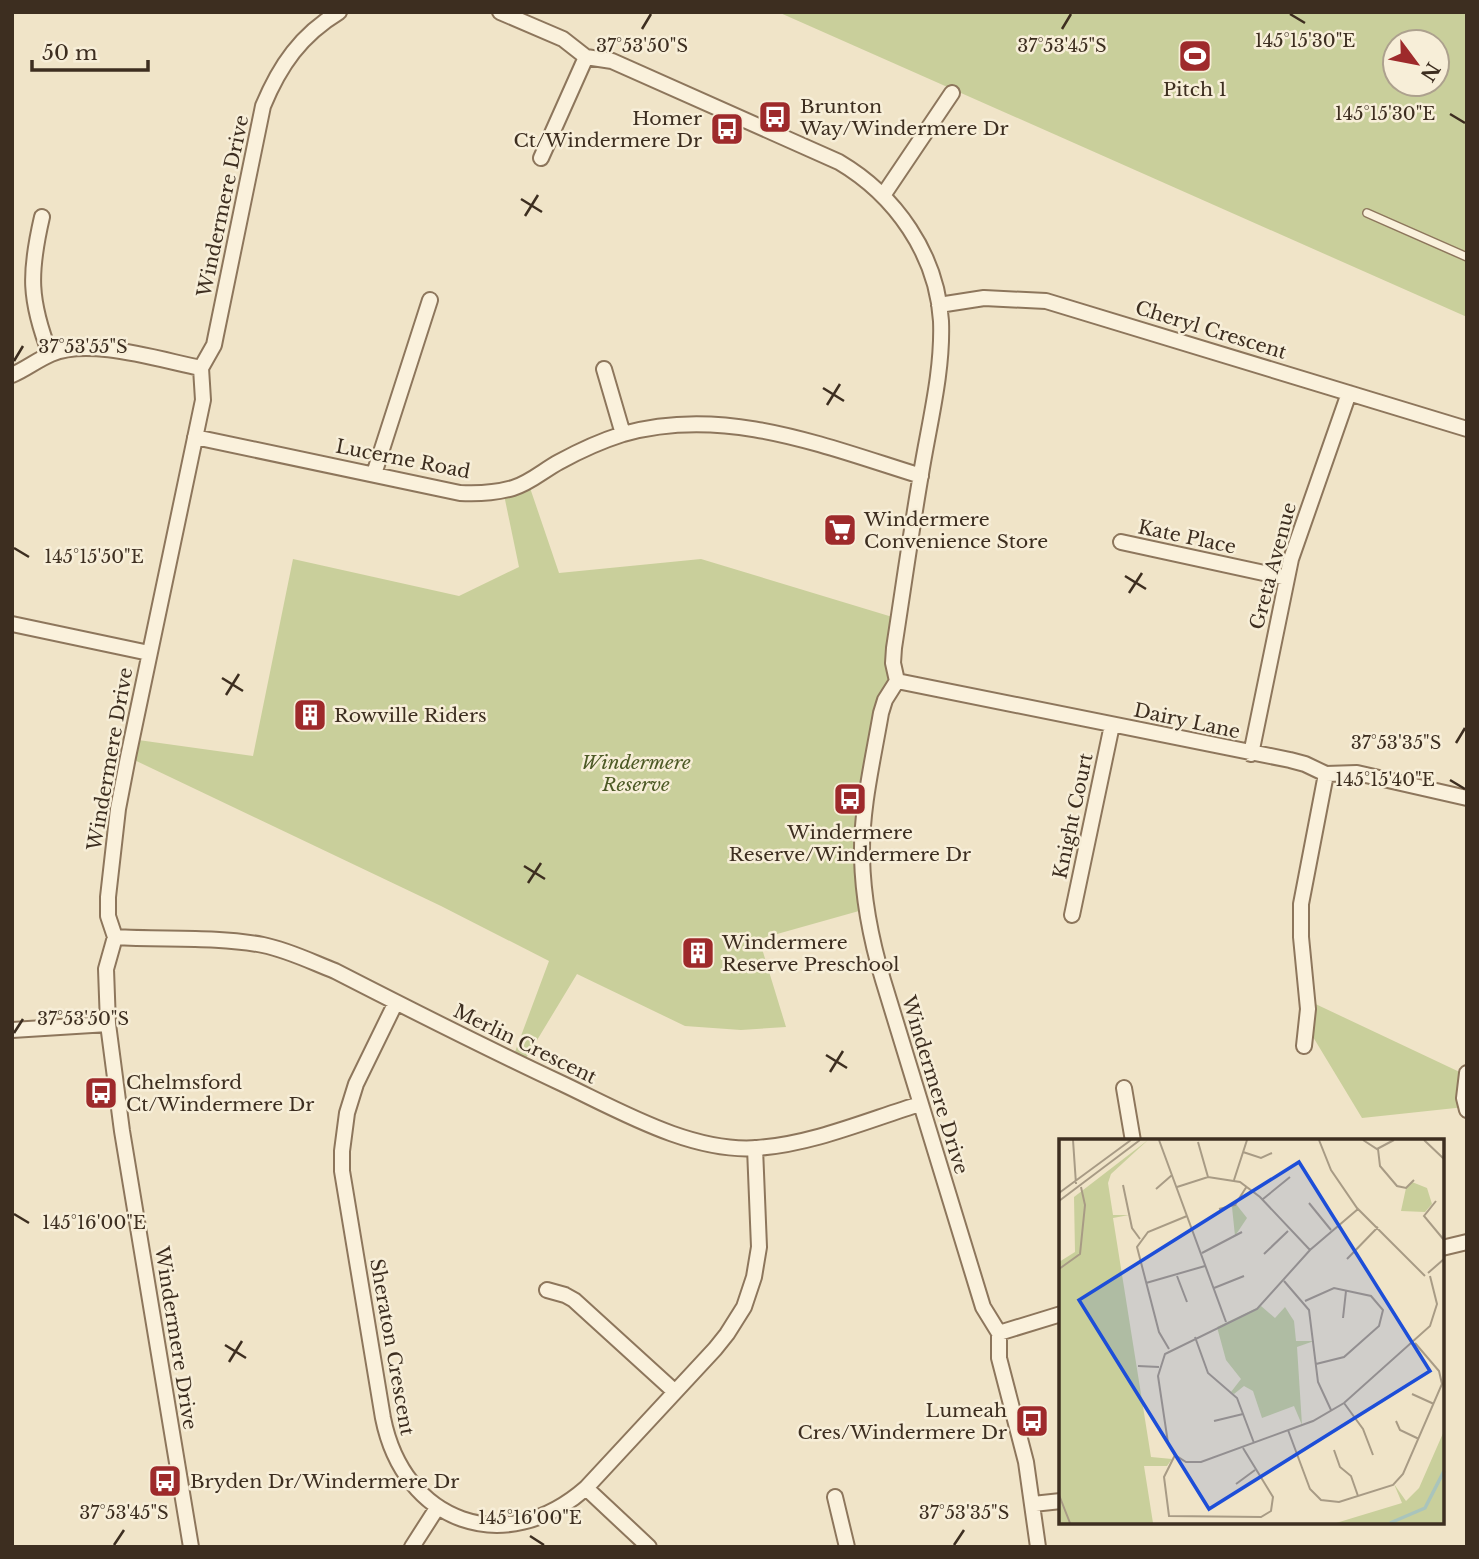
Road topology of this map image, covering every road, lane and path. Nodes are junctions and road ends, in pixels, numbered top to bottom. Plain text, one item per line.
1 (339, 12) edge
2 (500, 12) edge
3 (586, 57) junction
4 (952, 93) dead end
5 (541, 158) dead end
6 (884, 194) junction
7 (1367, 213) dead end
8 (42, 217) dead end
9 (1467, 257) edge
10 (430, 300) dead end
11 (939, 305) junction
12 (50, 354) junction
13 (201, 368) junction
14 (604, 369) dead end
15 (12, 375) edge
16 (1349, 393) junction
17 (1467, 429) edge
18 (623, 434) junction
19 (195, 437) junction
20 (374, 474) junction
21 (921, 476) junction
22 (1121, 542) dead end
23 (1287, 578) junction
24 (12, 624) edge
25 (149, 653) junction
26 (897, 681) junction
27 (1112, 725) junction
28 (1251, 754) junction
29 (1326, 774) junction
30 (1467, 798) edge
31 (1072, 915) dead end
32 (115, 937) junction
33 (396, 1002) junction
34 (108, 1024) junction
35 (12, 1030) edge
36 (1304, 1046) dead end
37 (1467, 1073) edge
38 (1124, 1088) dead end
39 (920, 1104) junction
40 (1467, 1110) edge
41 (1133, 1139) edge
42 (755, 1148) junction
43 (1467, 1242) edge
44 (1444, 1248) edge
45 (547, 1290) dead end
46 (1059, 1315) edge
47 (999, 1333) junction
48 (674, 1391) junction
49 (586, 1488) junction
50 (835, 1497) dead end
51 (1059, 1501) edge
52 (1033, 1504) junction
53 (436, 1508) junction
54 (191, 1547) edge
55 (412, 1547) edge
56 (649, 1547) edge
57 (847, 1547) edge
58 (1038, 1547) edge

1 - 13 street, Windermere Drive
2 - 3 street, Windermere Drive
3 - 5 street
3 - 6 street, Windermere Drive
4 - 6 street
6 - 11 street, Windermere Drive
7 - 9 lane
8 - 12 street
10 - 20 street
11 - 16 street, Cheryl Crescent
11 - 21 street, Windermere Drive
12 - 13 street
12 - 15 street
13 - 19 street, Windermere Drive
14 - 18 street
16 - 17 street, Cheryl Crescent
16 - 23 street, Greta Avenue
18 - 20 street, Lucerne Road
18 - 21 street, Lucerne Road
19 - 20 street, Lucerne Road
19 - 25 street, Windermere Drive
21 - 26 street, Windermere Drive
22 - 23 street, Kate Place
23 - 28 street, Greta Avenue
24 - 25 street
25 - 32 street, Windermere Drive
26 - 27 street, Dairy Lane
26 - 39 street, Windermere Drive
27 - 28 street, Dairy Lane
27 - 31 street, Knight Court
28 - 29 street, Dairy Lane
29 - 30 street, Dairy Lane
29 - 36 street
32 - 33 street, Merlin Crescent
32 - 34 street, Windermere Drive
33 - 42 street, Merlin Crescent
33 - 53 street, Sheraton Crescent
34 - 35 street
34 - 54 street, Windermere Drive
37 - 40 street
38 - 41 street
39 - 42 street, Merlin Crescent
39 - 47 street, Windermere Drive
42 - 48 street, Sheraton Crescent
43 - 44 street
45 - 48 street
46 - 47 street
47 - 52 street, Windermere Drive
48 - 49 street, Sheraton Crescent
49 - 53 street, Sheraton Crescent
49 - 56 street
50 - 57 street
51 - 52 street
52 - 58 street, Windermere Drive
53 - 55 street

